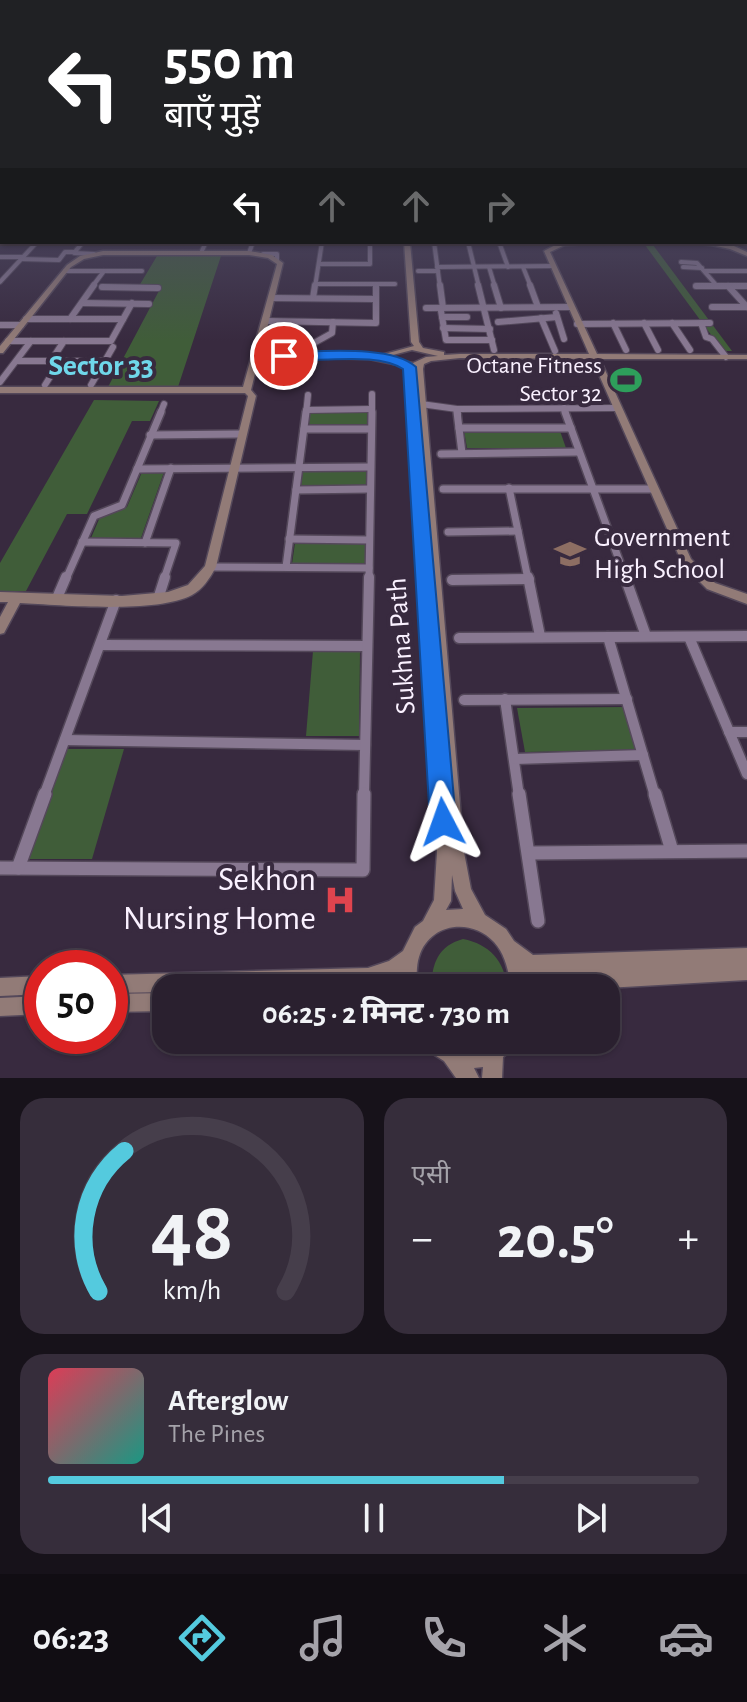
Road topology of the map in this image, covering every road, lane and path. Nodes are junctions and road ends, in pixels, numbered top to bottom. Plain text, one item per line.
1 (35, 244) edge
2 (81, 244) edge
3 (155, 244) edge
4 (205, 244) edge
5 (252, 244) edge
6 (322, 244) edge
7 (370, 244) edge
8 (401, 244) edge
9 (407, 244) edge
10 (434, 244) edge
11 (469, 244) edge
12 (500, 244) edge
13 (556, 244) edge
14 (717, 244) edge
15 (75, 252) junction
16 (150, 253) junction
17 (201, 253) junction
18 (249, 253) junction
19 (94, 254) junction
20 (747, 254) edge
21 (0, 257) edge
22 (22, 258) junction
23 (319, 264) junction
24 (682, 264) dead end
25 (552, 266) junction
26 (475, 267) junction
27 (489, 267) junction
28 (508, 267) junction
29 (523, 267) junction
30 (438, 269) junction
31 (703, 269) junction
32 (65, 271) junction
33 (104, 271) junction
34 (126, 271) junction
35 (142, 271) dead end
36 (418, 271) dead end
37 (747, 271) edge
38 (2, 279) edge
39 (316, 284) junction
40 (376, 284) junction
41 (395, 284) dead end
42 (696, 286) dead end
43 (717, 286) junction
44 (728, 286) junction
45 (747, 286) edge
46 (102, 287) dead end
47 (115, 287) junction
48 (158, 288) dead end
49 (271, 298) junction
50 (313, 298) junction
51 (375, 299) junction
52 (82, 303) junction
53 (132, 303) junction
54 (149, 304) dead end
55 (538, 307) junction
56 (570, 307) junction
57 (712, 307) dead end
58 (747, 307) edge
59 (426, 308) dead end
60 (466, 308) junction
61 (486, 308) junction
62 (501, 308) junction
63 (442, 312) junction
64 (467, 317) junction
65 (541, 318) junction
66 (70, 319) junction
67 (123, 319) junction
68 (265, 321) junction
69 (23, 322) junction
70 (333, 322) junction
71 (613, 323) junction
72 (644, 323) junction
73 (672, 323) junction
74 (577, 324) junction
75 (0, 325) edge
76 (489, 326) junction
77 (443, 328) junction
78 (468, 329) junction
79 (549, 335) junction
80 (564, 339) junction
81 (492, 340) junction
82 (573, 340) dead end
83 (8, 341) junction
84 (31, 341) junction
85 (64, 341) junction
86 (314, 343) dead end
87 (113, 347) dead end
88 (406, 348) junction
89 (419, 348) junction
90 (494, 350) dead end
91 (626, 350) dead end
92 (658, 350) dead end
93 (690, 350) dead end
94 (0, 351) edge
95 (555, 351) dead end
96 (256, 355) junction
97 (592, 356) junction
98 (726, 357) junction
99 (747, 357) edge
100 (400, 359) junction
101 (426, 359) junction
102 (17, 361) junction
103 (51, 361) junction
104 (60, 361) junction
105 (105, 361) junction
106 (0, 382) edge
107 (45, 385) dead end
108 (91, 385) dead end
109 (0, 390) edge
110 (247, 390) junction
111 (372, 394) dead end
112 (308, 395) dead end
113 (164, 404) dead end
114 (421, 404) junction
115 (564, 408) junction
116 (616, 408) junction
117 (371, 409) junction
118 (457, 409) junction
119 (306, 410) junction
120 (459, 428) junction
121 (571, 428) junction
122 (304, 429) junction
123 (371, 429) junction
124 (240, 434) junction
125 (150, 435) junction
126 (579, 452) junction
127 (462, 453) junction
128 (441, 454) dead end
129 (299, 467) junction
130 (370, 467) junction
131 (171, 468) junction
132 (232, 468) junction
133 (137, 469) junction
134 (509, 488) junction
135 (370, 489) junction
136 (443, 489) dead end
137 (593, 489) junction
138 (653, 489) junction
139 (296, 490) junction
140 (518, 531) junction
141 (448, 532) dead end
142 (289, 539) junction
143 (369, 540) junction
144 (82, 542) junction
145 (145, 543) junction
146 (210, 567) junction
147 (286, 567) junction
148 (369, 568) junction
149 (529, 579) junction
150 (452, 580) dead end
151 (0, 597) edge
152 (16, 598) junction
153 (57, 598) junction
154 (117, 599) junction
155 (158, 599) junction
156 (747, 599) edge
157 (0, 629) edge
158 (540, 636) junction
159 (646, 636) junction
160 (747, 636) edge
161 (608, 637) junction
162 (689, 637) junction
163 (459, 638) dead end
164 (100, 645) junction
165 (367, 646) junction
166 (505, 699) junction
167 (627, 699) junction
168 (464, 700) dead end
169 (729, 732) junction
170 (747, 732) edge
171 (65, 740) junction
172 (365, 745) junction
173 (643, 755) junction
174 (515, 759) junction
175 (747, 774) edge
176 (672, 851) junction
177 (747, 851) edge
178 (530, 853) junction
179 (0, 868) edge
180 (18, 868) junction
181 (478, 919) junction
182 (538, 921) dead end
183 (431, 924) junction
184 (509, 948) junction
185 (410, 957) junction
186 (747, 957) edge
187 (747, 971) edge
188 (408, 974) edge
189 (518, 974) edge
190 (620, 978) edge
191 (128, 984) edge
192 (24, 986) edge
193 (0, 987) edge
194 (152, 1002) edge
195 (128, 1003) edge
196 (24, 1006) edge
197 (0, 1007) edge
198 (448, 1054) edge
199 (486, 1054) edge
200 (499, 1054) edge
201 (451, 1056) junction
202 (469, 1078) edge
203 (492, 1078) edge

1 - 22 street
2 - 15 street
3 - 16 street
4 - 17 street
5 - 18 street
6 - 23 street
7 - 23 street
8 - 88 street
9 - 89 street
10 - 30 street
11 - 26 street
12 - 28 street
13 - 25 street
14 - 20 street
15 - 19 street
15 - 22 street
16 - 17 street
16 - 19 street
17 - 18 street
18 - 49 street
19 - 32 street
21 - 22 street
22 - 38 street
23 - 39 street
24 - 31 street
25 - 29 street
25 - 56 street
26 - 27 street
26 - 30 street
26 - 61 street
27 - 28 street
27 - 62 street
28 - 29 street
29 - 55 street
30 - 36 street
30 - 63 street
31 - 37 street
31 - 43 street
32 - 33 street
32 - 69 street
33 - 34 street
33 - 52 street
34 - 35 street
34 - 47 street
39 - 40 street
39 - 50 street
40 - 41 street
40 - 51 street
42 - 43 street
43 - 44 street
44 - 45 street
44 - 58 street
46 - 47 street
47 - 48 street
49 - 50 street
49 - 68 street
50 - 51 street
51 - 70 street
52 - 53 street
52 - 66 street
53 - 54 street
53 - 67 street
55 - 56 street
55 - 62 street
56 - 74 street
57 - 58 street
59 - 63 street
60 - 61 street
60 - 63 street
60 - 64 street
61 - 62 street
61 - 76 street
63 - 64 street
63 - 77 street
64 - 78 street
65 - 76 street
65 - 79 street
65 - 80 street
66 - 67 street
66 - 69 street
67 - 85 street
68 - 70 street
68 - 96 street
69 - 75 street
69 - 83 street
70 - 86 street
71 - 72 street
71 - 74 street
71 - 91 street
72 - 73 street
72 - 92 street
73 - 93 street
73 - 98 street
74 - 97 street
76 - 78 street
76 - 81 street
77 - 78 street
77 - 81 street
79 - 80 street
79 - 95 street
80 - 82 street
81 - 90 street
83 - 84 street
83 - 94 street
84 - 85 street
84 - 102 street
85 - 103 street
87 - 105 street
88 - 89 street
88 - 100 street
89 - 101 street
96 - 100 street
96 - 110 street
97 - 98 street
97 - 101 street
97 - 116 street
98 - 99 street
100 - 101 street
100 - 183 street, Sukhna Path
101 - 114 street, Sukhna Path
102 - 103 street
102 - 106 street
103 - 104 street
104 - 105 street
104 - 107 street
105 - 108 street
109 - 110 street
110 - 124 street
111 - 117 street
112 - 119 street
113 - 125 street
114 - 118 street
114 - 181 street, Sukhna Path
115 - 116 street
115 - 118 street
115 - 121 street
116 - 138 street
117 - 119 street
117 - 123 street
118 - 120 street
119 - 122 street
120 - 121 street
120 - 127 street
121 - 126 street
122 - 123 street
122 - 129 street
123 - 130 street
124 - 125 street
124 - 132 street
125 - 133 street
126 - 127 street
126 - 137 street
127 - 128 street
129 - 130 street
129 - 132 street
129 - 139 street
130 - 135 street
131 - 132 street
131 - 133 street
131 - 145 street
132 - 146 street
133 - 144 street
134 - 136 street
134 - 137 street
134 - 140 street
135 - 139 street
135 - 143 street
137 - 138 street
137 - 159 street
138 - 156 street
139 - 142 street
140 - 141 street
140 - 149 street
142 - 143 street
142 - 147 street
143 - 148 street
144 - 145 street
144 - 153 street
145 - 155 street
146 - 147 street
146 - 155 street
147 - 148 street
148 - 165 street
149 - 150 street
149 - 158 street
151 - 152 street
152 - 153 street
152 - 157 street
153 - 154 street
154 - 155 street
154 - 164 street
158 - 161 street
158 - 163 street
159 - 161 street
159 - 162 street
160 - 162 street
161 - 167 street
162 - 169 street
164 - 165 street
164 - 171 street
165 - 172 street
166 - 167 street
166 - 168 street
166 - 174 street
167 - 173 street
169 - 170 street
169 - 175 street
171 - 172 street
171 - 180 street
172 - 180 street
173 - 174 street
173 - 176 street
174 - 178 street
176 - 177 street
176 - 178 street
178 - 182 street
179 - 180 street
181 - 183 street
181 - 184 street
183 - 185 street, Sukhna Path
184 - 186 street
184 - 189 street
185 - 188 street
185 - 191 street
187 - 190 street
192 - 193 street
194 - 195 street
196 - 197 street
198 - 201 street
199 - 201 street
200 - 203 street
201 - 202 street

